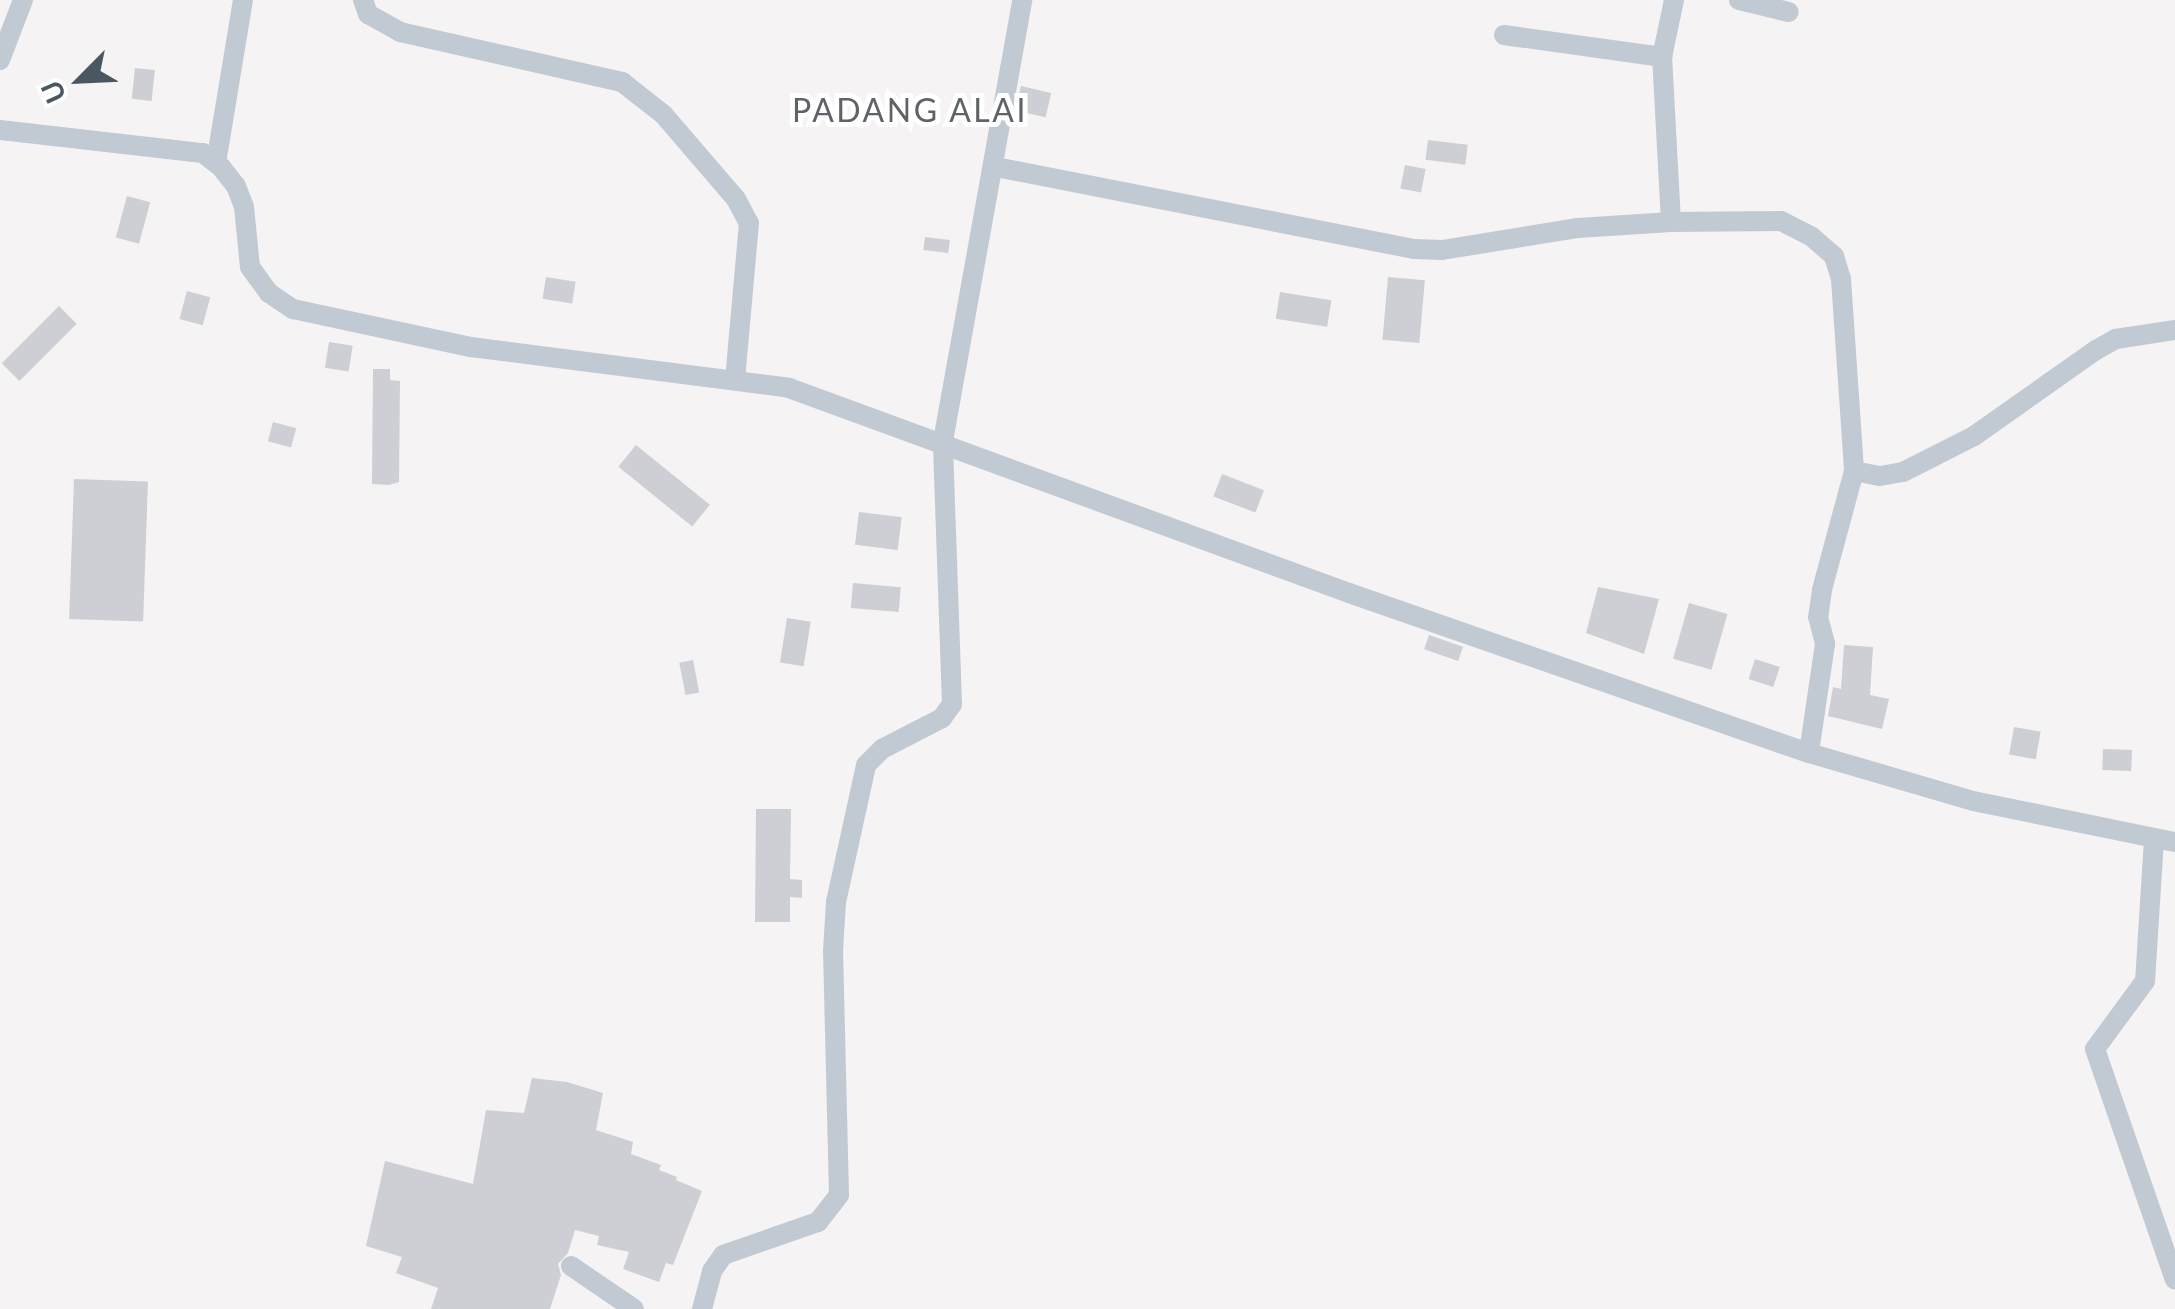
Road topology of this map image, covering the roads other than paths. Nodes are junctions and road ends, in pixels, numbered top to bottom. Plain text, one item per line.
1 (24, 0) edge
2 (243, 0) edge
3 (363, 0) edge
4 (1022, 0) edge
5 (1674, 0) edge
6 (1739, 0) edge
7 (1789, 12) dead end
8 (1504, 35) dead end
9 (1662, 56) junction
10 (0, 60) edge
11 (0, 130) edge
12 (216, 162) junction
13 (996, 167) junction
14 (1671, 222) junction
15 (2175, 330) edge
16 (735, 379) junction
17 (943, 441) junction
18 (1854, 471) junction
19 (1809, 753) junction
20 (2164, 840) edge
21 (571, 1266) dead end
22 (2175, 1280) edge
23 (634, 1309) edge
24 (702, 1309) edge

1 - 10 street
2 - 12 street
3 - 16 street
4 - 13 street
5 - 9 street
6 - 7 street
8 - 9 street
9 - 14 street
11 - 12 street
12 - 16 street
13 - 14 street
13 - 17 street
14 - 18 street
15 - 18 street
16 - 17 street
17 - 19 street
17 - 24 street
18 - 19 street
19 - 20 street
20 - 22 street
21 - 23 street

